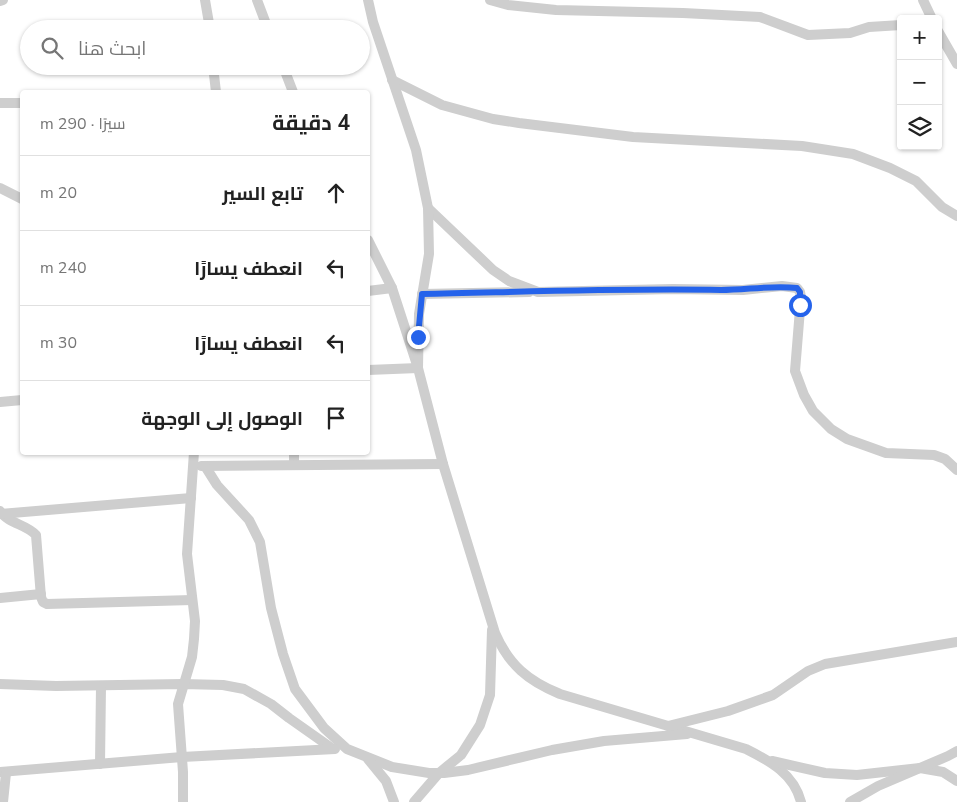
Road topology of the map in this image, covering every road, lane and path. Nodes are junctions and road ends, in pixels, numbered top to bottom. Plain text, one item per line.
1 (206, 0) edge
2 (257, 0) edge
3 (368, 0) edge
4 (490, 0) edge
5 (923, 0) edge
6 (930, 15) edge
7 (209, 20) edge
8 (265, 20) edge
9 (897, 25) edge
10 (942, 40) edge
11 (957, 64) edge
12 (214, 75) edge
13 (286, 75) edge
14 (392, 80) junction
15 (216, 90) edge
16 (292, 90) edge
17 (0, 103) edge
18 (20, 103) edge
19 (0, 188) edge
20 (20, 198) edge
21 (428, 208) junction
22 (957, 216) edge
23 (370, 244) edge
24 (392, 288) junction
25 (370, 291) edge
26 (538, 292) junction
27 (422, 294) junction
28 (418, 368) junction
29 (370, 370) edge
30 (20, 400) edge
31 (0, 402) edge
32 (194, 455) edge
33 (294, 455) edge
34 (443, 464) junction
35 (294, 465) junction
36 (193, 466) junction
37 (205, 466) junction
38 (957, 470) edge
39 (191, 498) junction
40 (0, 513) edge
41 (41, 594) junction
42 (0, 598) edge
43 (192, 600) junction
44 (492, 622) junction
45 (957, 642) edge
46 (0, 684) edge
47 (183, 684) junction
48 (102, 686) junction
49 (667, 726) junction
50 (693, 734) junction
51 (333, 749) junction
52 (347, 749) junction
53 (957, 751) edge
54 (182, 757) junction
55 (368, 758) junction
56 (767, 759) junction
57 (100, 764) junction
58 (920, 768) junction
59 (3, 772) edge
60 (438, 773) junction
61 (957, 781) edge
62 (3, 802) edge
63 (183, 802) edge
64 (394, 802) edge
65 (414, 802) edge
66 (801, 802) edge
67 (850, 802) edge

1 - 7 street
2 - 8 street
3 - 14 street
4 - 9 street
5 - 6 street
10 - 11 street
12 - 15 street
13 - 16 street
14 - 21 street
14 - 22 street
17 - 18 street
19 - 20 street
21 - 26 street
21 - 27 street
23 - 24 street
24 - 25 street
24 - 28 street
26 - 27 street
26 - 38 street
27 - 28 street
28 - 29 street
28 - 34 street
30 - 31 street
32 - 36 street
33 - 35 street
34 - 35 street
34 - 44 street
35 - 37 street
36 - 37 street
36 - 39 street
37 - 52 street
39 - 40 street
39 - 43 street
40 - 41 street
41 - 42 street
41 - 43 street
43 - 47 street
44 - 49 street
44 - 60 street
45 - 49 street
46 - 48 street
47 - 48 street
47 - 51 street
47 - 54 street
48 - 57 street
49 - 50 street
50 - 56 street
50 - 60 street
51 - 52 street
51 - 54 street
52 - 55 street
53 - 58 street
54 - 57 street
54 - 63 street
55 - 60 street
55 - 64 street
56 - 58 street
56 - 66 street
57 - 59 street
58 - 61 street
58 - 67 street
59 - 62 street
60 - 65 street

